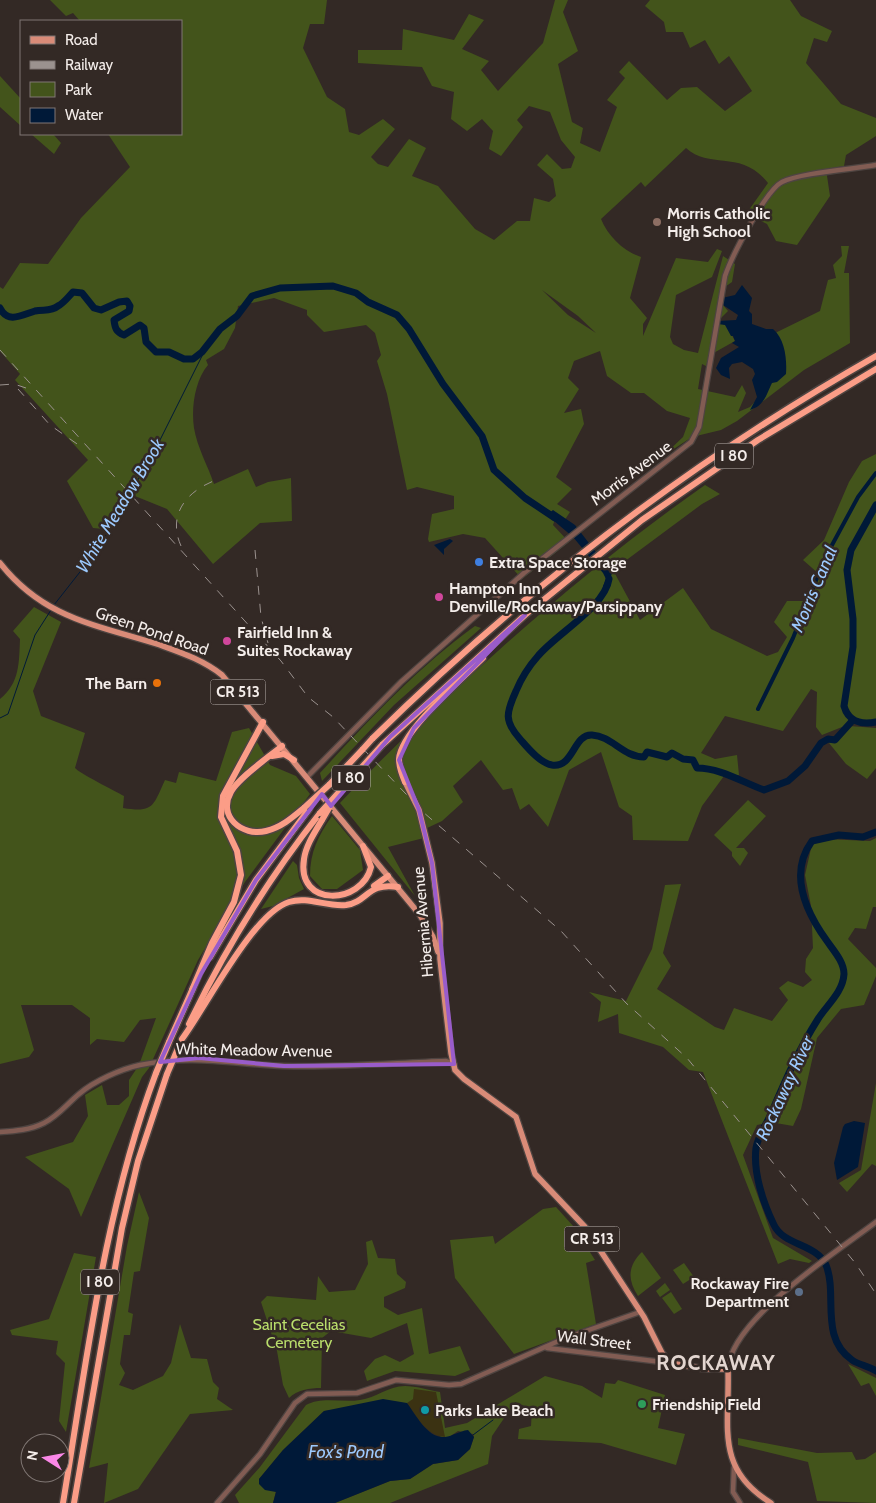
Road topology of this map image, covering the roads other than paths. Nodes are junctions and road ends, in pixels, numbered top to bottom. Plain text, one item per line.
1 (876, 165) edge
2 (876, 356) edge
3 (876, 369) edge
4 (0, 563) edge
5 (525, 615) junction
6 (263, 722) junction
7 (282, 746) junction
8 (266, 760) junction
9 (294, 760) junction
10 (307, 777) junction
11 (405, 782) joint
12 (307, 808) junction
13 (321, 816) junction
14 (364, 846) junction
15 (388, 876) junction
16 (398, 887) junction
17 (370, 891) junction
18 (440, 959) junction
19 (192, 990) junction
20 (182, 1039) junction
21 (454, 1064) junction
22 (0, 1132) edge
23 (876, 1222) edge
24 (640, 1312) junction
25 (561, 1340) junction
26 (546, 1348) junction
27 (565, 1350) junction
28 (662, 1353) junction
29 (658, 1361) junction
30 (670, 1363) junction
31 (728, 1369) junction
32 (734, 1467) junction
33 (75, 1499) edge
34 (63, 1500) edge
35 (217, 1503) edge
36 (740, 1503) edge
37 (771, 1503) edge

1 - 10 street, Morris Avenue
2 - 12 highway, I 80, bridge
3 - 5 highway, I 80
4 - 6 main road, Green Pond Road / CR 513
5 - 11 highway
5 - 13 highway, I 80, bridge
6 - 7 main road, Green Pond Road / CR 513
6 - 19 highway
7 - 8 highway
7 - 9 main road, Green Pond Road / CR 513
8 - 9 highway
8 - 12 highway
9 - 10 main road, Green Pond Road / CR 513
10 - 14 main road, Green Pond Road / CR 513
11 - 18 main road, Hibernia Avenue
12 - 19 highway, I 80
13 - 14 highway
13 - 20 highway, I 80
14 - 15 main road, Green Pond Road / CR 513
15 - 16 main road, Green Pond Road / CR 513
15 - 17 highway
16 - 17 highway
16 - 18 main road, Green Pond Road / CR 513
17 - 20 highway
18 - 21 main road, Hibernia Avenue / CR 513
19 - 34 highway, I 80, bridge
20 - 33 highway, I 80, bridge
21 - 22 street, White Meadow Avenue
21 - 24 main road, CR 513
23 - 31 street
24 - 25 street
24 - 28 main road, CR 513
25 - 26 street
25 - 27 street
26 - 27 street, Wall Street
26 - 35 street
27 - 29 street, Wall Street
28 - 29 street
28 - 30 main road, CR 513
29 - 30 street, Wall Street
30 - 31 main road, Wall Street
31 - 32 main road
32 - 36 street
32 - 37 main road

